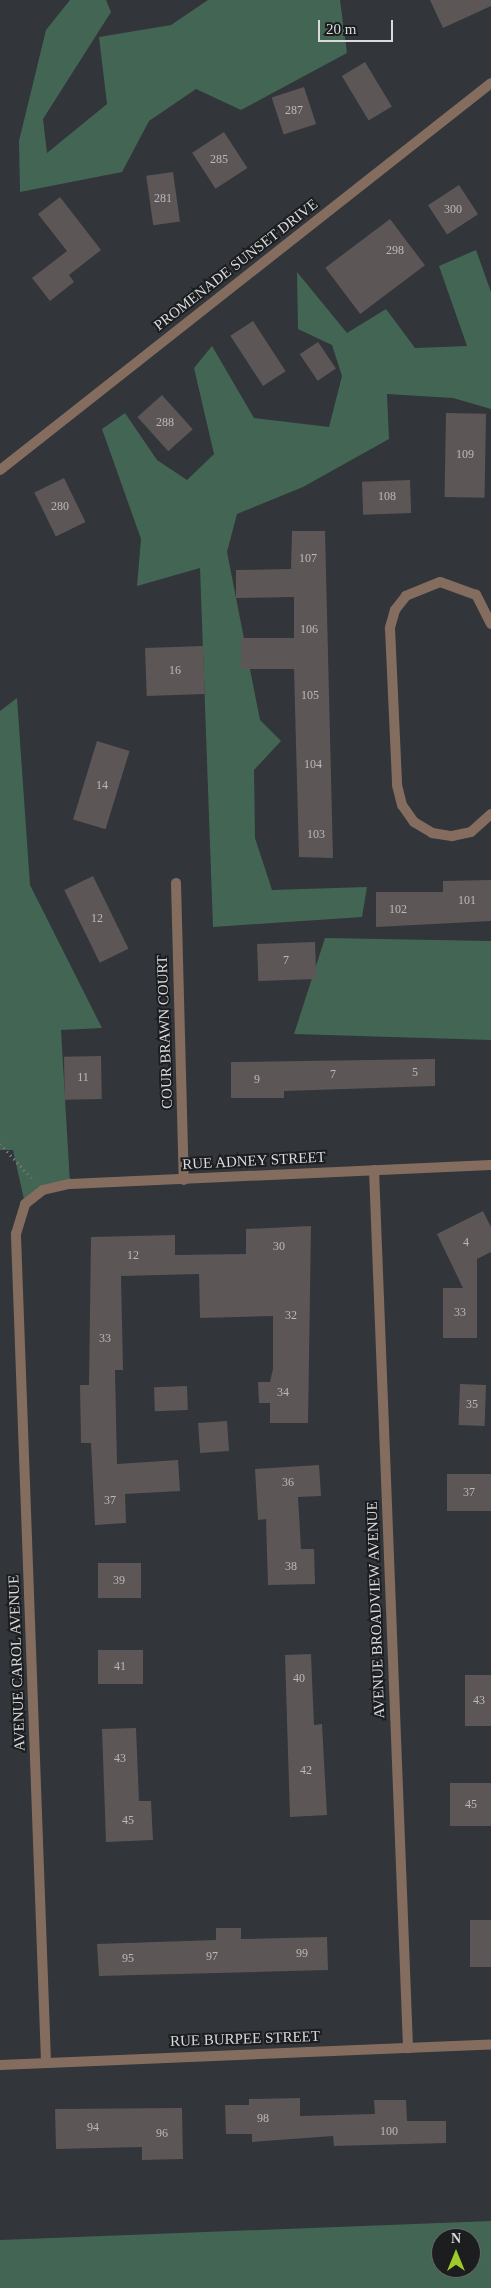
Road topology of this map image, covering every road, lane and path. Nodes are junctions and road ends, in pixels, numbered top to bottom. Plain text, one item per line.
1 (491, 83) edge
2 (0, 470) edge
3 (491, 624) edge
4 (491, 814) edge
5 (176, 883) dead end
6 (0, 1144) edge
7 (491, 1165) edge
8 (374, 1170) junction
9 (184, 1180) junction
10 (43, 1190) junction
11 (24, 1204) joint
12 (491, 2044) edge
13 (408, 2048) junction
14 (46, 2062) junction
15 (0, 2065) edge

1 - 2 street, PROMENADE SUNSET DRIVE
3 - 4 street
5 - 9 street, COUR BRAWN COURT
6 - 10 path
7 - 8 street, RUE ADNEY STREET
8 - 9 street, RUE ADNEY STREET
8 - 13 street, AVENUE BROADVIEW AVENUE
9 - 10 street, RUE ADNEY STREET
10 - 11 street, RUE ADNEY STREET
11 - 14 street, AVENUE CAROL AVENUE
12 - 13 street, RUE BURPEE STREET
13 - 14 street, RUE BURPEE STREET
14 - 15 street, RUE BURPEE STREET

